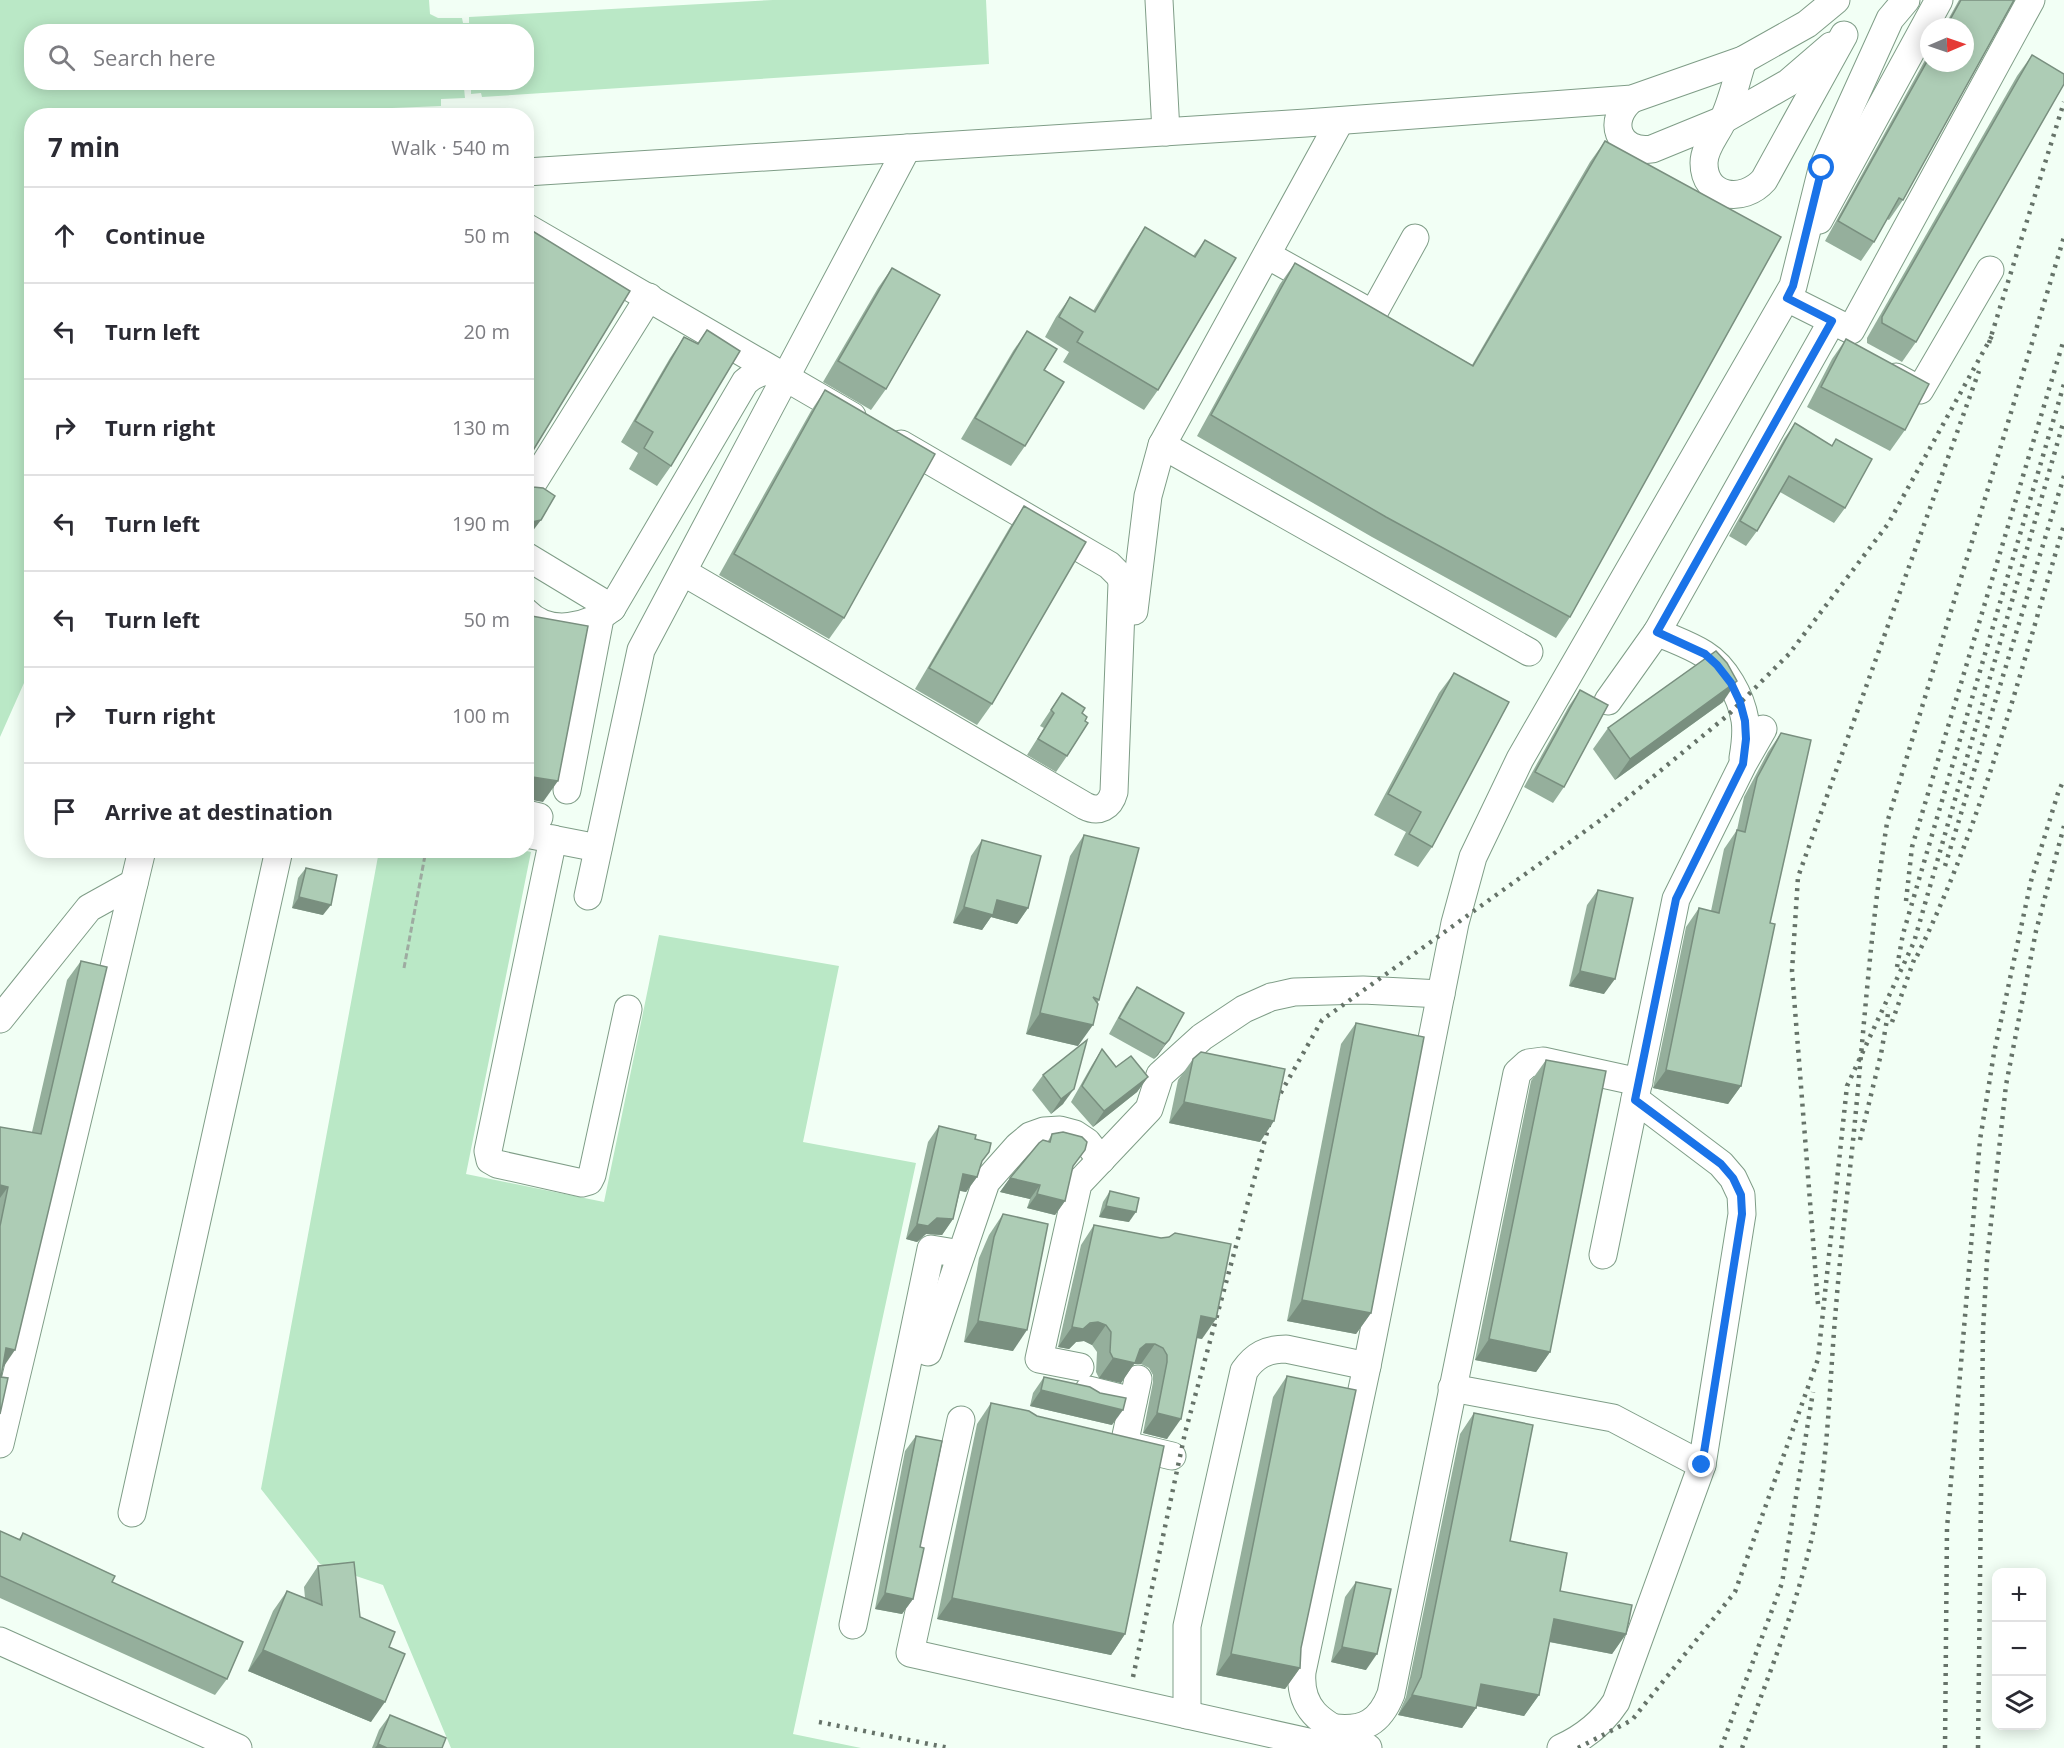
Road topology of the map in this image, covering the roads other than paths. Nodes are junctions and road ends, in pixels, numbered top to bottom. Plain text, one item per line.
1 (1159, 0) edge
2 (1836, 0) edge
3 (1848, 0) edge
4 (1906, 0) edge
5 (1939, 0) edge
6 (2031, 0) edge
7 (1844, 35) junction
8 (1743, 60) junction
9 (1632, 99) junction
10 (1723, 120) junction
11 (1340, 121) junction
12 (1166, 132) junction
13 (907, 148) junction
14 (534, 171) edge
15 (534, 232) edge
16 (1415, 238) dead end
17 (1802, 252) junction
18 (1267, 255) junction
19 (1990, 270) dead end
20 (649, 297) junction
21 (1787, 298) junction
22 (1852, 342) junction
23 (786, 377) junction
24 (1162, 445) junction
25 (534, 481) edge
26 (534, 562) edge
27 (683, 572) junction
28 (606, 613) junction
29 (534, 620) edge
30 (1657, 632) junction
31 (1529, 652) dead end
32 (1608, 701) dead end
33 (1118, 712) junction
34 (1763, 729) dead end
35 (1743, 764) junction
36 (567, 790) dead end
37 (536, 826) edge
38 (598, 848) junction
39 (140, 858) edge
40 (277, 858) edge
41 (531, 858) edge
42 (134, 883) junction
43 (588, 896) dead end
44 (1441, 994) junction
45 (628, 1009) dead end
46 (0, 1019) edge
47 (1637, 1091) junction
48 (1101, 1160) junction
49 (961, 1254) junction
50 (1603, 1254) dead end
51 (928, 1352) dead end
52 (1367, 1366) junction
53 (1452, 1388) junction
54 (6, 1392) edge
55 (961, 1420) dead end
56 (0, 1444) edge
57 (1172, 1456) dead end
58 (1702, 1465) junction
59 (132, 1513) dead end
60 (853, 1625) dead end
61 (0, 1641) edge
62 (1187, 1715) junction
63 (1335, 1738) edge
64 (238, 1748) edge
65 (1368, 1748) edge
66 (1561, 1748) edge

1 - 12 lane
2 - 8 lane
3 - 7 lane
4 - 17 lane
5 - 17 lane
6 - 22 lane
7 - 10 lane
7 - 10 lane
8 - 9 lane
8 - 10 lane
9 - 10 lane
9 - 11 lane
11 - 12 lane
11 - 18 lane
12 - 13 lane
13 - 14 lane
13 - 23 lane
15 - 20 lane
16 - 18 lane
17 - 21 lane
18 - 24 lane
19 - 22 lane
20 - 23 lane
20 - 25 lane
21 - 22 lane
21 - 44 lane
22 - 30 lane
23 - 27 lane
23 - 28 lane
23 - 33 lane
24 - 31 lane
24 - 33 lane
26 - 28 lane
27 - 33 lane
27 - 38 lane
28 - 29 lane
28 - 36 lane
30 - 32 lane
30 - 35 lane
34 - 35 lane
35 - 47 lane
37 - 38 lane
38 - 43 lane
39 - 42 lane
40 - 59 lane
41 - 45 lane
42 - 46 lane
42 - 54 lane
44 - 48 lane
44 - 52 lane
47 - 50 lane
47 - 53 lane
47 - 58 lane
48 - 49 lane
48 - 57 lane
49 - 51 lane
49 - 60 lane
52 - 62 lane
52 - 63 lane
53 - 58 lane
53 - 63 lane
54 - 56 lane
55 - 62 lane
58 - 66 lane
61 - 64 lane
62 - 63 lane
63 - 65 lane

